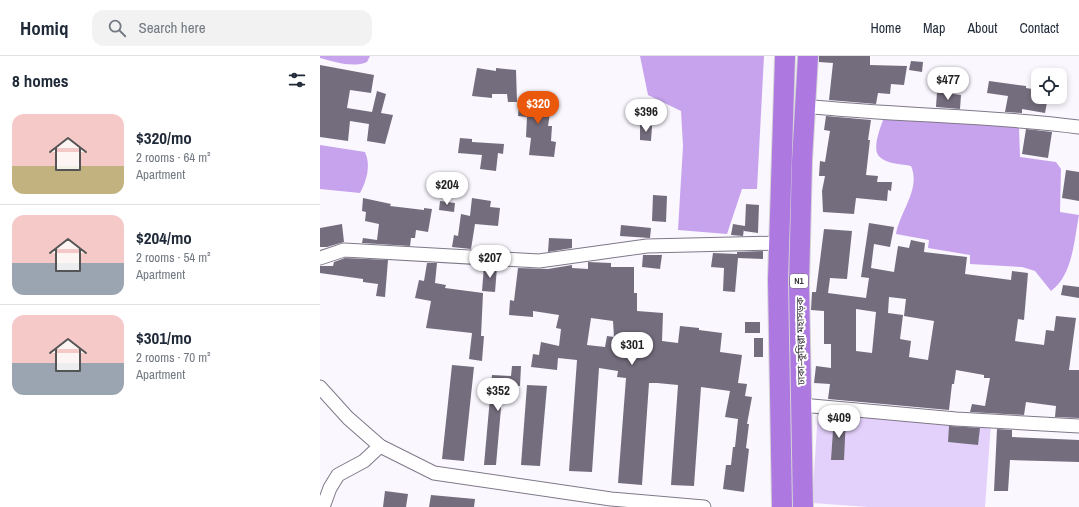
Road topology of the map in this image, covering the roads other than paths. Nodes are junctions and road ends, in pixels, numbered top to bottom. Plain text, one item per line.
1 (785, 56) edge
2 (808, 56) edge
3 (805, 106) junction
4 (1079, 127) edge
5 (779, 243) junction
6 (320, 258) edge
7 (320, 387) edge
8 (801, 405) junction
9 (1079, 426) edge
10 (380, 446) junction
11 (323, 507) edge
12 (704, 507) edge
13 (782, 507) edge
14 (803, 507) edge

1 - 5 highway, ঢাকা–কুমিল্লা মহাসড়ক / N1
2 - 3 highway, ঢাকা–কুমিল্লা মহাসড়ক / N1
3 - 4 street
3 - 8 highway, ঢাকা–কুমিল্লা মহাসড়ক / N1
5 - 6 street
5 - 13 highway, ঢাকা–কুমিল্লা মহাসড়ক / N1
7 - 10 street
8 - 9 street
8 - 14 highway, ঢাকা–কুমিল্লা মহাসড়ক / N1
10 - 11 street
10 - 12 street

